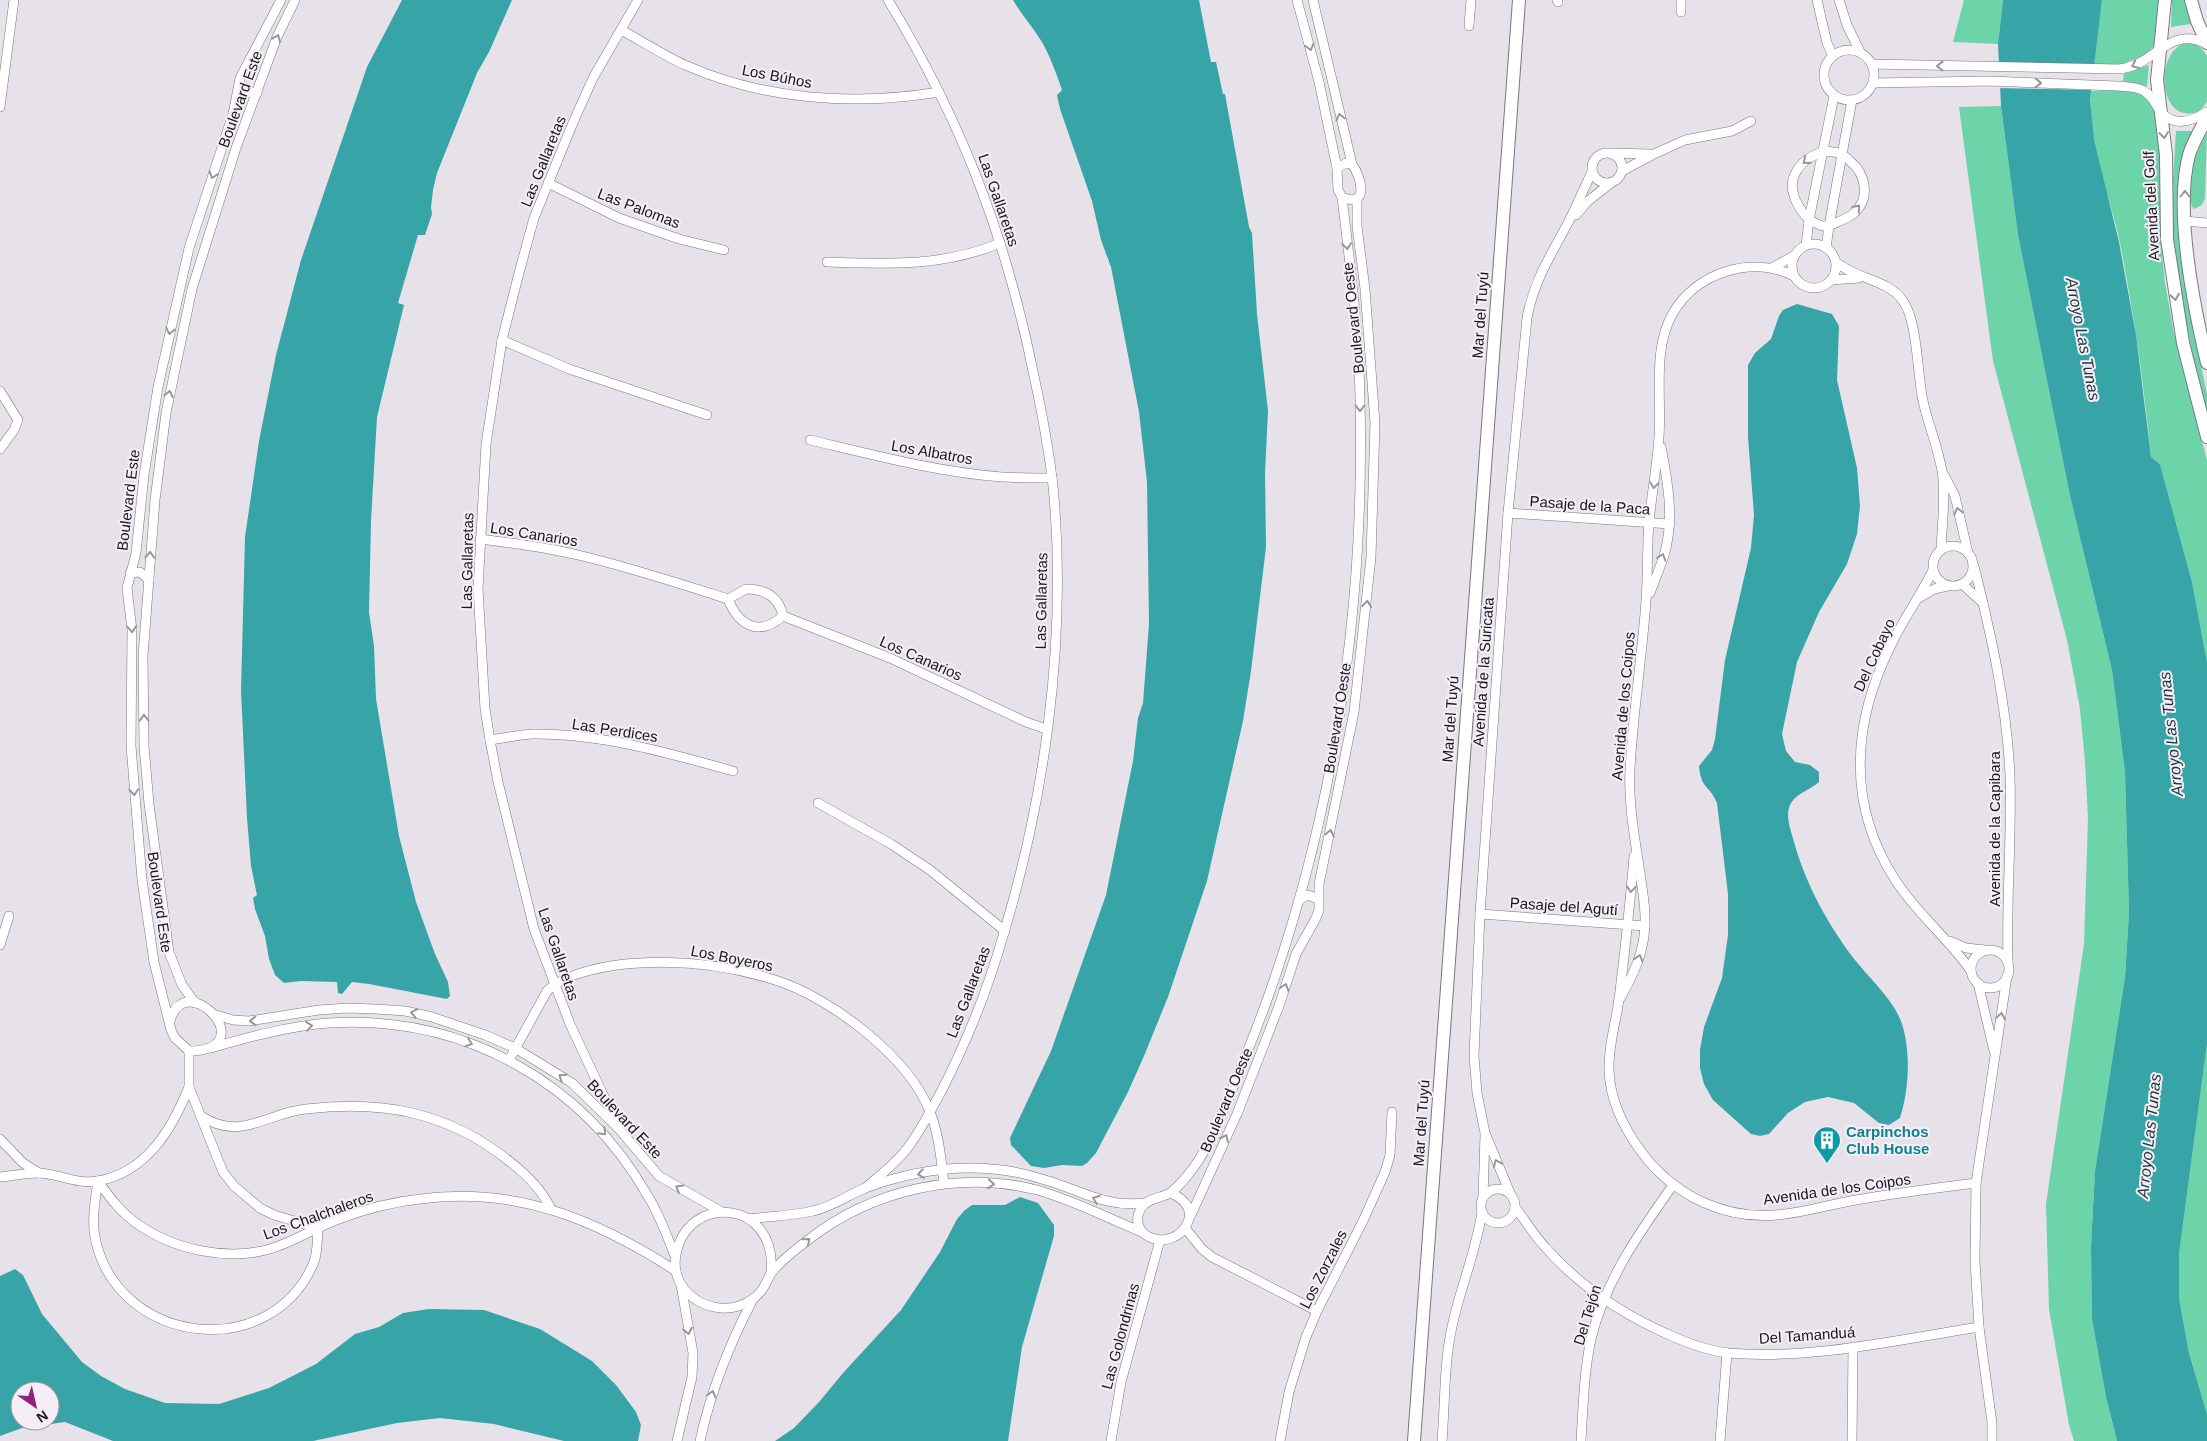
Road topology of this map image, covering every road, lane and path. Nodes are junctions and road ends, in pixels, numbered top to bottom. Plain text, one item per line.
1 (14, 0) edge
2 (281, 0) edge
3 (295, 0) edge
4 (638, 0) edge
5 (888, 0) edge
6 (1297, 0) edge
7 (1313, 0) edge
8 (1471, 0) edge
9 (1519, 0) edge
10 (1681, 0) edge
11 (1817, 0) edge
12 (1839, 0) edge
13 (2165, 0) edge
14 (2191, 0) edge
15 (1681, 12) dead end
16 (1469, 26) dead end
17 (621, 30) junction
18 (2207, 44) edge
19 (2160, 50) junction
20 (1860, 52) junction
21 (1833, 56) junction
22 (251, 58) junction
23 (1872, 64) junction
24 (267, 66) junction
25 (1332, 81) junction
26 (1319, 82) junction
27 (1873, 83) junction
28 (238, 87) junction
29 (939, 92) junction
30 (256, 93) junction
31 (1834, 96) junction
32 (1852, 100) junction
33 (0, 107) edge
34 (2161, 112) junction
35 (2207, 112) edge
36 (2207, 116) edge
37 (1751, 121) dead end
38 (1824, 152) junction
39 (1611, 153) junction
40 (1654, 154) junction
41 (1842, 154) junction
42 (1352, 164) junction
43 (1337, 168) junction
44 (1622, 171) junction
45 (1592, 172) junction
46 (548, 182) junction
47 (1611, 183) junction
48 (1342, 197) junction
49 (1357, 198) junction
50 (1809, 220) junction
51 (2185, 221) junction
52 (1569, 222) junction
53 (2207, 223) edge
54 (1829, 226) junction
55 (1000, 243) junction
56 (1806, 245) junction
57 (189, 248) junction
58 (1826, 248) junction
59 (724, 250) dead end
60 (202, 252) junction
61 (1795, 255) junction
62 (827, 262) dead end
63 (1836, 262) junction
64 (1772, 268) junction
65 (1794, 276) junction
66 (1862, 278) junction
67 (1831, 280) junction
68 (1352, 289) junction
69 (1365, 289) junction
70 (502, 340) junction
71 (2207, 363) edge
72 (0, 391) edge
73 (154, 411) junction
74 (166, 412) junction
75 (707, 415) dead end
76 (1659, 437) junction
77 (2207, 438) edge
78 (810, 440) dead end
79 (0, 449) edge
80 (1374, 464) junction
81 (1361, 465) junction
82 (1942, 471) junction
83 (1052, 478) junction
84 (1508, 513) junction
85 (1649, 523) junction
86 (1670, 524) junction
87 (480, 539) junction
88 (1941, 550) junction
89 (1968, 553) junction
90 (1974, 566) junction
91 (1933, 570) junction
92 (130, 573) junction
93 (149, 580) junction
94 (1962, 584) junction
95 (1948, 586) junction
96 (1919, 598) junction
97 (728, 599) junction
98 (1646, 603) junction
99 (1983, 603) junction
100 (147, 604) junction
101 (129, 608) junction
102 (783, 616) junction
103 (1350, 632) junction
104 (1364, 634) junction
105 (1046, 729) junction
106 (490, 740) junction
107 (131, 746) junction
108 (144, 746) junction
109 (733, 770) dead end
110 (818, 804) dead end
111 (1323, 806) junction
112 (1335, 808) junction
113 (1635, 840) junction
114 (158, 878) junction
115 (142, 880) junction
116 (1318, 899) junction
117 (1299, 900) junction
118 (1480, 914) junction
119 (9, 916) dead end
120 (1294, 917) junction
121 (1628, 924) junction
122 (1310, 926) junction
123 (1645, 926) junction
124 (1005, 931) junction
125 (2007, 936) junction
126 (1948, 941) junction
127 (0, 945) edge
128 (1989, 950) junction
129 (2008, 962) junction
130 (1971, 971) junction
131 (2007, 976) junction
132 (1978, 983) junction
133 (554, 984) junction
134 (196, 1002) junction
135 (1618, 1002) junction
136 (216, 1014) junction
137 (170, 1021) junction
138 (210, 1048) junction
139 (515, 1048) junction
140 (189, 1051) junction
141 (1995, 1056) junction
142 (509, 1060) junction
143 (1238, 1075) junction
144 (1250, 1080) junction
145 (189, 1087) junction
146 (930, 1112) junction
147 (1392, 1112) dead end
148 (201, 1116) junction
149 (619, 1129) junction
150 (1485, 1132) junction
151 (0, 1139) edge
152 (943, 1170) junction
153 (39, 1173) junction
154 (0, 1177) edge
155 (98, 1182) junction
156 (944, 1183) junction
157 (1976, 1183) junction
158 (1673, 1185) junction
159 (864, 1189) junction
160 (1170, 1193) junction
161 (1510, 1193) junction
162 (1483, 1197) junction
163 (1144, 1203) junction
164 (1516, 1207) junction
165 (551, 1209) junction
166 (722, 1212) junction
167 (1482, 1212) junction
168 (1191, 1215) junction
169 (749, 1219) junction
170 (1508, 1220) junction
171 (1493, 1222) junction
172 (1528, 1224) junction
173 (318, 1228) junction
174 (1185, 1228) junction
175 (1142, 1232) junction
176 (1478, 1239) junction
177 (1160, 1240) junction
178 (675, 1256) junction
179 (676, 1272) junction
180 (771, 1273) junction
181 (680, 1283) junction
182 (753, 1299) junction
183 (1604, 1299) junction
184 (1317, 1311) junction
185 (1979, 1327) junction
186 (1853, 1347) junction
187 (1727, 1353) junction
188 (1992, 1423) junction
189 (677, 1441) edge
190 (700, 1441) edge
191 (1111, 1441) edge
192 (1280, 1441) edge
193 (1414, 1441) edge
194 (1442, 1441) edge
195 (1581, 1441) edge
196 (1720, 1441) edge
197 (1852, 1441) edge
198 (1992, 1441) edge
199 (1998, 1441) edge

1 - 33 street
2 - 22 street, Boulevard Este
24 -> 3 street, Boulevard Este
4 - 17 street, Las Gallaretas
5 - 29 street, Las Gallaretas
6 -> 26 street
7 - 25 street
8 - 16 street
9 - 193 street, Mar del Tuyú
10 - 15 street
11 - 21 street
12 - 20 street
13 - 19 street, Avenida del Golf
14 - 18 street
17 - 29 street, Los Búhos
17 - 46 street, Las Gallaretas
18 - 19 street
19 -> 23 street
19 - 34 street, Avenida del Golf
20 - 21 street
20 - 23 street
21 - 31 street
22 - 24 street
22 - 28 street, Boulevard Este
23 - 27 street
24 - 30 street, Boulevard Este
25 - 26 street
42 -> 25 street
26 - 43 street
27 - 32 street
27 -> 34 street
28 - 30 street
28 -> 57 street, Boulevard Este
29 - 55 street, Las Gallaretas
30 - 60 street, Boulevard Este
31 - 32 street
31 - 38 street
32 - 41 street
34 - 35 street
34 -> 77 street, Avenida del Golf
51 -> 36 street
37 - 40 street, Avenida de la Suricata
38 - 41 street
38 - 50 street
38 -> 50 street
39 - 40 street, Avenida de la Suricata
39 - 44 street
39 - 45 street, Avenida de la Suricata
40 - 44 street, Avenida de la Suricata
41 - 54 street
54 -> 41 street
42 - 43 street
42 - 49 street
43 - 48 street
44 - 47 street, Avenida de la Suricata
45 - 47 street
45 - 52 street, Avenida de la Suricata
46 - 59 street, Las Palomas
46 - 70 street, Las Gallaretas
47 - 52 street, Avenida de la Suricata
48 - 49 street
48 -> 68 street, Boulevard Oeste
49 - 69 street, Boulevard Oeste
50 - 54 street
50 - 56 street
51 - 53 street
51 - 71 street
52 - 84 street, Avenida de la Suricata
54 - 58 street
55 - 62 street
55 - 83 street, Las Gallaretas
56 - 58 street
56 - 61 street
57 - 60 street
57 -> 73 street, Boulevard Este
58 - 63 street
74 -> 60 street, Boulevard Este
61 - 64 street, Avenida de los Coipos
61 - 65 street
63 - 66 street, Avenida de la Capibara
63 - 67 street
64 - 65 street, Avenida de los Coipos
64 - 76 street, Avenida de los Coipos
65 - 67 street
66 - 67 street, Avenida de la Capibara
66 - 82 street, Avenida de la Capibara
68 - 69 street
68 -> 81 street, Boulevard Oeste
69 - 80 street, Boulevard Oeste
70 - 75 street
70 - 87 street, Las Gallaretas
72 - 79 street
73 - 74 street
73 - 92 street, Boulevard Este
93 -> 74 street, Boulevard Este
76 -> 85 street, Avenida de los Coipos
76 - 86 street, Avenida de los Coipos
78 - 83 street, Los Albatros
80 - 81 street
104 -> 80 street, Boulevard Oeste
81 - 103 street, Boulevard Oeste
82 - 88 street, Avenida de la Capibara
89 -> 82 street, Avenida de la Capibara
83 - 105 street, Las Gallaretas
84 - 85 street, Pasaje de la Paca
84 - 118 street, Avenida de la Suricata
85 - 86 street, Pasaje de la Paca
85 - 98 street, Avenida de los Coipos
98 -> 86 street, Avenida de los Coipos
87 - 97 street, Los Canarios
87 - 106 street, Las Gallaretas
88 - 89 street
88 - 91 street, Avenida de la Capibara
89 - 90 street, Avenida de la Capibara
90 - 94 street
90 - 99 street, Avenida de la Capibara
91 - 95 street
91 - 96 street, Del Cobayo
92 - 93 street
92 - 101 street, Boulevard Este
93 - 100 street, Boulevard Este
94 - 95 street
94 - 99 street
95 - 96 street
96 - 126 street, Del Cobayo
97 - 102 street
97 - 102 street
98 - 113 street, Avenida de los Coipos
99 - 125 street, Avenida de la Capibara
100 - 101 street
108 -> 100 street, Boulevard Este
101 -> 107 street, Boulevard Este
102 - 105 street, Los Canarios
103 - 104 street
103 - 111 street, Boulevard Oeste
104 - 112 street, Boulevard Oeste
105 - 124 street, Las Gallaretas
106 - 109 street, Las Perdices
106 - 133 street, Las Gallaretas
107 - 108 street
107 -> 115 street, Boulevard Este
108 - 114 street, Boulevard Este
110 - 124 street
111 - 112 street
111 - 117 street, Boulevard Oeste
116 -> 112 street, Boulevard Oeste
113 -> 121 street, Avenida de los Coipos
113 - 123 street, Avenida de los Coipos
114 - 115 street
114 - 134 street, Boulevard Este
115 - 137 street, Boulevard Este
116 - 117 street
116 - 122 street, Boulevard Oeste
117 - 120 street, Boulevard Oeste
118 - 121 street, Pasaje del Agutí
118 - 150 street, Avenida de la Suricata
119 - 127 street
120 - 122 street
120 - 143 street, Boulevard Oeste
121 - 123 street, Pasaje del Agutí
121 - 135 street, Avenida de los Coipos
144 -> 122 street, Boulevard Oeste
135 -> 123 street, Avenida de los Coipos
124 - 146 street, Las Gallaretas
125 - 128 street
125 - 129 street, Avenida de la Capibara
126 - 128 street
126 - 130 street, Del Cobayo
128 - 129 street
128 - 130 street
129 - 131 street, Avenida de la Capibara
130 - 132 street, Avenida de la Capibara
131 - 132 street
141 -> 131 street, Avenida de la Capibara
132 - 141 street, Avenida de la Capibara
133 - 139 street
133 - 146 street, Los Boyeros
133 - 149 street, Las Gallaretas
134 - 136 street
134 - 137 street
135 - 158 street, Avenida de los Coipos
136 - 138 street
139 -> 136 street, Boulevard Este
137 - 140 street
138 - 140 street
138 -> 142 street, Boulevard Este
139 - 142 street
149 -> 139 street, Boulevard Este
140 - 145 street
141 - 157 street, Avenida de la Capibara
142 -> 178 street, Boulevard Este
143 - 144 street
143 - 160 street, Boulevard Oeste
168 -> 144 street, Boulevard Oeste
145 - 148 street
145 - 155 street
146 - 152 street, Los Boyeros
146 - 159 street, Las Gallaretas
147 - 184 street, Los Zorzales
148 - 165 street
148 - 173 street
166 -> 149 street, Boulevard Este
161 -> 150 street, Avenida de la Suricata
150 - 162 street, Avenida de la Suricata
151 - 153 street
152 - 156 street, Los Boyeros
152 -> 159 street
163 -> 152 street
153 - 154 street
153 - 155 street
155 - 173 street, Los Chalchaleros
155 - 173 street
156 -> 175 street
180 -> 156 street
157 - 158 street, Avenida de los Coipos
157 - 185 street, Avenida de la Capibara
158 - 183 street, Del Tejón
159 - 169 street
160 - 163 street
160 - 168 street
161 - 162 street
161 - 164 street, Avenida de la Suricata
162 - 167 street, Avenida de la Suricata
163 - 175 street
164 - 170 street
164 - 172 street, Avenida de la Suricata
165 - 173 street, Los Chalchaleros
165 - 179 street, Los Chalchaleros
166 - 169 street
166 - 178 street
167 - 171 street
167 - 176 street, Avenida de la Suricata
168 - 174 street
169 - 180 street
170 - 171 street
170 - 172 street
171 - 176 street, Avenida de la Suricata
172 - 183 street, Del Tamanduá
174 - 177 street
174 - 184 street
175 - 177 street
176 - 194 street, Avenida de la Suricata
177 - 191 street, Las Golondrinas
178 - 179 street
179 - 181 street
180 - 182 street
181 - 182 street
181 -> 189 street
190 -> 182 street
183 - 187 street, Del Tamanduá
183 - 195 street, Del Tejón
184 - 192 street, Los Zorzales
185 - 186 street, Del Tamanduá
185 - 188 street, Avenida de la Capibara
186 - 187 street, Del Tamanduá
186 - 197 street
187 - 196 street
188 - 198 street, Avenida de la Capibara
188 - 199 street, Avenida de la Capibara

